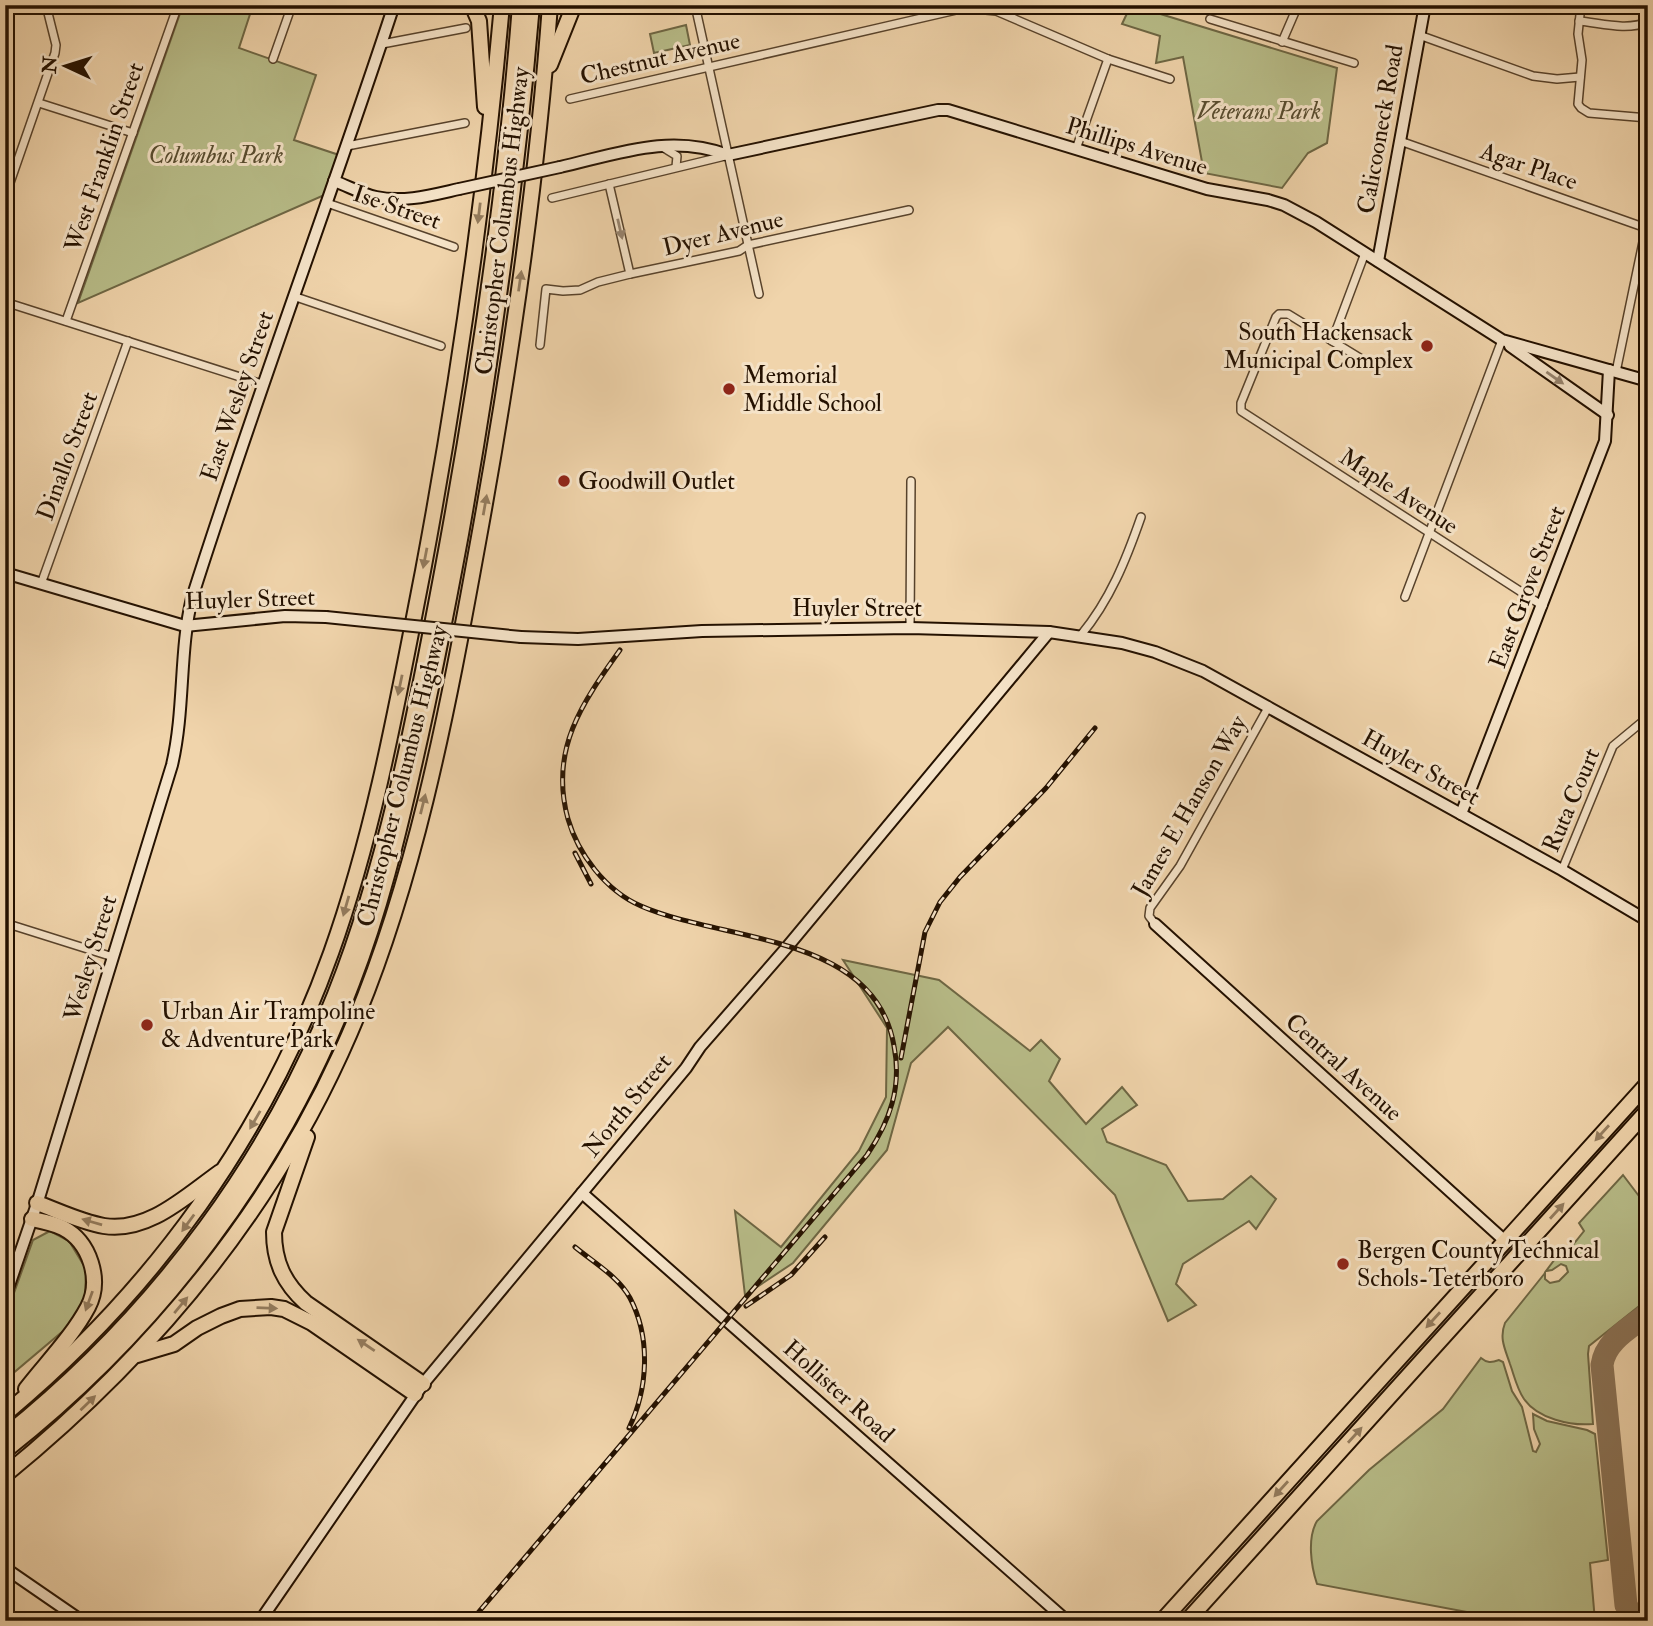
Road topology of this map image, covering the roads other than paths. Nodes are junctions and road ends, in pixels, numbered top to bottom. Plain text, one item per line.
1 (46, 5) edge
2 (178, 5) edge
3 (292, 5) edge
4 (394, 5) edge
5 (472, 5) edge
6 (502, 5) edge
7 (520, 5) edge
8 (532, 5) edge
9 (550, 5) edge
10 (575, 5) edge
11 (695, 5) edge
12 (1015, 5) edge
13 (1298, 5) edge
14 (1424, 5) edge
15 (1581, 5) edge
16 (1011, 17) junction
17 (1210, 19) dead end
18 (1579, 20) junction
19 (1648, 22) edge
20 (466, 28) dead end
21 (1419, 35) junction
22 (1282, 42) junction
23 (382, 44) junction
24 (1108, 58) junction
25 (273, 59) dead end
26 (1354, 63) dead end
27 (709, 67) junction
28 (1580, 77) junction
29 (1170, 79) dead end
30 (543, 80) junction
31 (570, 99) dead end
32 (39, 103) junction
33 (1648, 118) edge
34 (465, 123) dead end
35 (133, 133) junction
36 (1399, 141) junction
37 (488, 145) junction
38 (347, 146) junction
39 (653, 146) junction
40 (1076, 149) junction
41 (728, 155) junction
42 (676, 167) junction
43 (334, 181) junction
44 (609, 184) junction
45 (5, 197) edge
46 (552, 198) dead end
47 (327, 203) junction
48 (909, 210) dead end
49 (1648, 218) edge
50 (1646, 228) junction
51 (748, 245) junction
52 (454, 247) dead end
53 (1365, 253) junction
54 (1644, 260) edge
55 (1378, 261) junction
56 (630, 274) junction
57 (759, 294) dead end
58 (293, 296) junction
59 (5, 302) edge
60 (66, 321) junction
61 (128, 341) junction
62 (1332, 341) junction
63 (1502, 341) junction
64 (540, 345) dead end
65 (441, 346) dead end
66 (1373, 366) dead end
67 (1613, 371) junction
68 (1648, 381) edge
69 (262, 384) junction
70 (1608, 415) junction
71 (911, 481) dead end
72 (1141, 517) dead end
73 (1429, 533) junction
74 (5, 573) edge
75 (41, 584) junction
76 (1405, 597) dead end
77 (1543, 606) junction
78 (185, 626) junction
79 (910, 628) junction
80 (1049, 632) junction
81 (1081, 635) junction
82 (1269, 706) junction
83 (1648, 717) edge
84 (1461, 814) junction
85 (1562, 870) junction
86 (1648, 921) edge
87 (5, 923) edge
88 (1155, 925) joint
89 (113, 957) junction
90 (1648, 1083) edge
91 (324, 1090) junction
92 (1648, 1110) edge
93 (227, 1167) junction
94 (582, 1193) junction
95 (37, 1203) junction
96 (32, 1219) junction
97 (1504, 1241) junction
98 (5, 1297) edge
99 (136, 1356) junction
100 (419, 1389) junction
101 (5, 1414) edge
102 (5, 1436) edge
103 (5, 1451) edge
104 (5, 1475) edge
105 (5, 1568) edge
106 (1211, 1569) junction
107 (82, 1621) edge
108 (260, 1621) edge
109 (1067, 1621) edge
110 (1162, 1621) edge
111 (1175, 1621) edge
112 (1187, 1621) edge

1 - 32 street
2 - 35 street, West Franklin Street
3 - 25 street
4 - 23 street, East Wesley Street
5 - 37 highway
6 - 37 highway, Christopher Columbus Highway
7 - 102 highway, Christopher Columbus Highway
8 - 103 highway, Christopher Columbus Highway
9 - 30 highway, Christopher Columbus Highway
10 - 30 highway
11 - 27 street
12 - 16 street
13 - 22 street
14 - 21 street, Calicooneck Road
15 - 18 street
16 - 24 street, Chestnut Avenue
16 - 27 street, Chestnut Avenue
17 - 22 street
18 - 19 street
18 - 28 street
20 - 23 street
21 - 28 street
21 - 36 street, Calicooneck Road
22 - 26 street
23 - 38 street, East Wesley Street
24 - 29 street, Chestnut Avenue
24 - 40 street
27 - 31 street, Chestnut Avenue
27 - 41 street
28 - 33 street
91 -> 30 highway, Christopher Columbus Highway
32 - 35 street
32 - 45 street
34 - 38 street
35 - 60 street, West Franklin Street
36 - 50 street, Agar Place
36 - 55 street, Calicooneck Road
37 -> 93 highway, Christopher Columbus Highway
38 - 43 street, East Wesley Street
39 - 41 street, Phillips Avenue
39 - 42 street
39 - 43 street, Phillips Avenue, bridge
40 - 41 street, Phillips Avenue
40 - 53 street, Phillips Avenue
41 - 42 street, Phillips Avenue
41 - 51 street
42 - 44 street, Phillips Avenue
43 - 47 street, East Wesley Street
44 - 46 street, Phillips Avenue
44 -> 56 street
47 - 52 street, Ise Street
47 - 58 street, East Wesley Street
48 - 51 street, Dyer Avenue
49 - 50 street, East Grove Street
50 - 54 street, East Grove Street
51 - 56 street, Dyer Avenue
51 - 57 street
53 - 55 street, Phillips Avenue
53 - 62 street
54 - 67 street, East Grove Street
55 - 63 street, Phillips Avenue
56 - 64 street, Dyer Avenue
58 - 65 street
58 - 69 street, East Wesley Street
59 - 60 street
60 - 61 street
61 - 69 street
61 - 75 street, Dinallo Street
62 - 66 street
62 - 73 street, Maple Avenue
63 - 67 street, Phillips Avenue
63 -> 70 street, Phillips Avenue
63 - 73 street
67 - 68 street, Phillips Avenue
67 - 70 street, East Grove Street
69 - 78 street, East Wesley Street
70 - 77 street, East Grove Street
71 - 79 street
72 - 81 street
73 - 76 street
73 - 77 street, Maple Avenue
74 - 75 street, Huyler Street
75 - 78 street, Huyler Street
77 - 84 street, East Grove Street
78 - 79 street, Huyler Street, bridge
78 - 89 street, Wesley Street
79 - 80 street, Huyler Street
80 - 81 street, Huyler Street
80 - 94 street, North Street
81 - 82 street, Huyler Street
82 - 84 street, Huyler Street
82 - 88 street, James E Hanson Way
83 - 85 street, Ruta Court
84 - 85 street, Huyler Street
85 - 86 street, Huyler Street
87 - 89 street
88 - 97 street, Central Avenue
89 - 95 street, Wesley Street
90 -> 97 highway
99 -> 91 highway, Christopher Columbus Highway
100 -> 91 highway
112 -> 92 highway
93 -> 95 highway
93 -> 101 highway, Christopher Columbus Highway
94 - 100 street, North Street
94 - 109 street, Hollister Road
95 - 96 street, Wesley Street
96 - 98 street, Wesley Street
96 -> 101 highway
97 -> 106 highway
99 -> 100 highway
104 -> 99 highway, Christopher Columbus Highway
100 - 108 street, North Street
105 - 107 street
106 - 110 highway
106 - 111 highway

